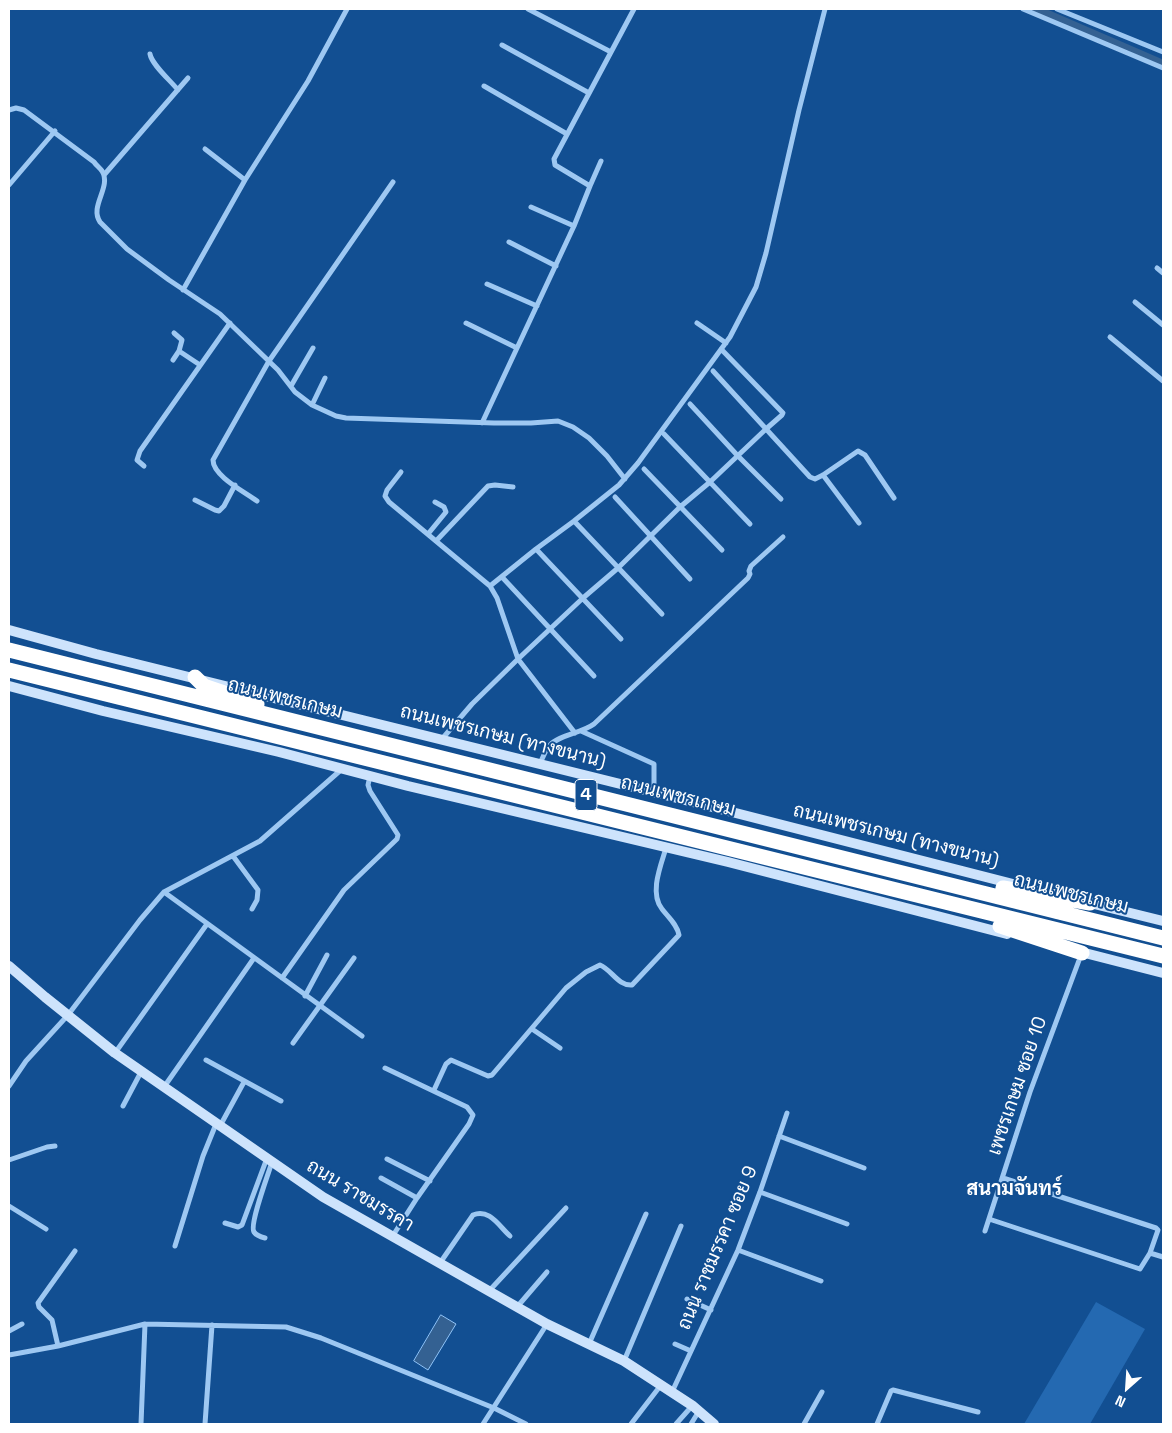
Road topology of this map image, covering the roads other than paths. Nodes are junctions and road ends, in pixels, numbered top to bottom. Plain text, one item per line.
1 (347, 9) edge
2 (528, 9) edge
3 (634, 9) edge
4 (826, 9) edge
5 (1024, 9) edge
6 (1057, 9) edge
7 (502, 45) dead end
8 (611, 52) junction
9 (1163, 52) edge
10 (150, 54) dead end
11 (1163, 68) edge
12 (188, 78) dead end
13 (484, 86) dead end
14 (178, 90) junction
15 (589, 93) junction
16 (9, 110) edge
17 (55, 131) junction
18 (567, 134) junction
19 (205, 149) dead end
20 (601, 161) dead end
21 (104, 175) junction
22 (245, 180) junction
23 (393, 182) dead end
24 (9, 185) edge
25 (590, 186) junction
26 (531, 207) dead end
27 (574, 226) junction
28 (509, 242) dead end
29 (556, 266) junction
30 (1157, 268) dead end
31 (1163, 273) edge
32 (487, 284) dead end
33 (183, 290) junction
34 (1134, 302) dead end
35 (537, 306) junction
36 (230, 323) junction
37 (466, 323) dead end
38 (697, 323) dead end
39 (1163, 325) edge
40 (174, 334) dead end
41 (1110, 336) dead end
42 (726, 343) junction
43 (313, 348) dead end
44 (517, 348) junction
45 (721, 349) junction
46 (179, 351) junction
47 (173, 360) dead end
48 (269, 361) junction
49 (200, 365) junction
50 (713, 371) dead end
51 (325, 378) dead end
52 (1163, 381) edge
53 (291, 386) junction
54 (690, 404) dead end
55 (312, 405) junction
56 (482, 423) junction
57 (766, 429) junction
58 (664, 434) dead end
59 (737, 455) junction
60 (144, 466) dead end
61 (644, 469) dead end
62 (401, 472) dead end
63 (823, 475) junction
64 (625, 479) junction
65 (710, 482) junction
66 (235, 486) junction
67 (513, 487) dead end
68 (615, 497) dead end
69 (894, 498) dead end
70 (781, 499) dead end
71 (195, 500) dead end
72 (258, 501) dead end
73 (435, 502) dead end
74 (680, 507) junction
75 (574, 521) junction
76 (859, 523) dead end
77 (750, 524) dead end
78 (428, 534) junction
79 (650, 536) junction
80 (783, 537) dead end
81 (437, 540) junction
82 (536, 549) junction
83 (722, 550) dead end
84 (618, 568) junction
85 (502, 577) junction
86 (690, 579) dead end
87 (490, 586) junction
88 (582, 598) junction
89 (662, 614) dead end
90 (9, 630) edge
91 (551, 630) junction
92 (621, 639) dead end
93 (9, 650) edge
94 (518, 659) junction
95 (9, 670) edge
96 (594, 676) dead end
97 (195, 677) junction
98 (9, 686) edge
99 (308, 726) junction
100 (578, 732) junction
101 (442, 739) junction
102 (539, 764) junction
103 (342, 769) junction
104 (370, 776) junction
105 (654, 792) junction
106 (666, 848) junction
107 (233, 856) junction
108 (898, 871) junction
109 (894, 891) junction
110 (164, 892) junction
111 (1090, 903) junction
112 (252, 909) dead end
113 (1163, 921) edge
114 (207, 924) junction
115 (1163, 938) edge
116 (1082, 953) junction
117 (327, 955) dead end
118 (1163, 956) edge
119 (254, 958) junction
120 (354, 958) dead end
121 (9, 966) edge
122 (1163, 973) edge
123 (282, 978) junction
124 (305, 996) junction
125 (321, 1007) junction
126 (68, 1015) junction
127 (532, 1029) junction
128 (362, 1036) dead end
129 (293, 1043) dead end
130 (560, 1048) dead end
131 (115, 1053) junction
132 (206, 1060) dead end
133 (385, 1068) dead end
134 (142, 1071) junction
135 (244, 1082) junction
136 (9, 1086) edge
137 (164, 1087) junction
138 (434, 1090) junction
139 (281, 1101) dead end
140 (123, 1106) dead end
141 (787, 1113) dead end
142 (218, 1125) junction
143 (779, 1136) junction
144 (55, 1146) dead end
145 (387, 1159) dead end
146 (9, 1160) edge
147 (270, 1160) junction
148 (864, 1168) dead end
149 (380, 1178) dead end
150 (1003, 1178) junction
151 (430, 1181) junction
152 (760, 1192) junction
153 (417, 1198) junction
154 (9, 1206) edge
155 (566, 1208) dead end
156 (646, 1214) dead end
157 (989, 1219) junction
158 (225, 1223) dead end
159 (847, 1224) dead end
160 (681, 1226) dead end
161 (46, 1229) dead end
162 (985, 1231) dead end
163 (510, 1236) dead end
164 (392, 1237) junction
165 (264, 1238) dead end
166 (175, 1246) dead end
167 (738, 1250) junction
168 (75, 1251) dead end
169 (1150, 1253) junction
170 (1163, 1257) edge
171 (440, 1264) junction
172 (547, 1272) dead end
173 (821, 1281) dead end
174 (489, 1291) junction
175 (687, 1299) dead end
176 (517, 1307) junction
177 (711, 1310) junction
178 (22, 1324) dead end
179 (145, 1324) junction
180 (547, 1324) junction
181 (212, 1326) junction
182 (9, 1331) edge
183 (589, 1344) junction
184 (675, 1344) dead end
185 (58, 1346) junction
186 (691, 1351) junction
187 (9, 1355) edge
188 (624, 1361) junction
189 (661, 1385) junction
190 (672, 1392) junction
191 (822, 1392) dead end
192 (494, 1408) junction
193 (696, 1408) junction
194 (978, 1412) dead end
195 (806, 1423) edge
196 (141, 1424) edge
197 (205, 1424) edge
198 (483, 1424) edge
199 (526, 1424) edge
200 (631, 1424) edge
201 (676, 1424) edge
202 (691, 1424) edge
203 (714, 1424) edge
204 (877, 1424) edge

1 - 22 street
2 - 8 street
3 - 8 street
4 - 42 street
5 - 11 street
6 - 9 street
7 - 15 street
8 - 15 street
10 - 14 street
12 - 14 street
13 - 18 street
14 - 21 street
15 - 18 street
16 - 17 street
17 - 21 street
17 - 24 street
18 - 25 street
19 - 22 street
20 - 25 street
21 - 33 street
22 - 33 street
23 - 48 street
25 - 27 street
26 - 27 street
27 - 29 street
28 - 29 street
29 - 35 street
30 - 31 street
32 - 35 street
33 - 36 street
34 - 39 street
35 - 44 street
36 - 48 street
36 - 49 street
37 - 44 street
38 - 42 street
40 - 46 street
41 - 52 street
42 - 45 street
43 - 53 street
44 - 56 street
45 - 57 street
45 - 64 street
46 - 47 street
46 - 49 street
48 - 53 street
48 - 66 street
49 - 60 street
50 - 57 street
51 - 55 street
53 - 55 street
54 - 59 street
55 - 56 street
56 - 64 street
57 - 59 street
57 - 63 street
58 - 65 street
59 - 65 street
59 - 70 street
61 - 74 street
62 - 78 street
63 - 69 street
63 - 76 street
64 - 75 street
65 - 74 street
65 - 77 street
66 - 71 street
66 - 72 street
67 - 81 street
68 - 79 street
73 - 78 street
74 - 79 street
74 - 83 street
75 - 82 street
75 - 84 street
78 - 81 street
79 - 84 street
79 - 86 street
80 - 100 street
81 - 87 street
82 - 85 street
82 - 88 street
84 - 88 street
84 - 89 street
85 - 87 street
85 - 91 street
87 - 94 street
88 - 91 street
88 - 92 street
90 - 97 main road, ถนนเพชรเกษม (ทางขนาน) / 4
91 - 94 street
91 - 96 street
93 - 99 highway, ถนนเพชรเกษม / 4
94 - 100 street
94 - 101 street
95 - 109 highway, ถนนเพชรเกษม / 4
97 - 99 highway
97 - 101 main road, ถนนเพชรเกษม (ทางขนาน) / 4
98 - 103 main road, 4
99 - 108 highway, ถนนเพชรเกษม / 4
100 - 102 street
100 - 105 street
101 - 102 main road, ถนนเพชรเกษม (ทางขนาน) / 4
102 - 105 main road, ถนนเพชรเกษม (ทางขนาน) / 4
103 - 104 main road, 4
103 - 107 street
104 - 106 main road, 4
104 - 123 street
105 - 111 main road, ถนนเพชรเกษม (ทางขนาน) / 4
106 - 116 main road, 4
106 - 127 street
107 - 110 street
107 - 112 street
108 - 111 highway
108 - 115 highway, ถนนเพชรเกษม / 4
109 - 116 highway
109 - 118 highway, ถนนเพชรเกษม / 4
110 - 114 street
110 - 126 street
111 - 113 main road, ถนนเพชรเกษม (ทางขนาน) / 4
114 - 119 street
114 - 131 street
116 - 122 main road, 4
116 - 150 street, เพชรเกษม ซอย 10
117 - 124 street
119 - 123 street
119 - 137 street
120 - 125 street
121 - 126 main road, ถนน ราชมรรคา
123 - 124 street
124 - 125 street
125 - 128 street
125 - 129 street
126 - 131 main road, ถนน ราชมรรคา
126 - 136 street
127 - 130 street
127 - 138 street
131 - 134 main road, ถนน ราชมรรคา
132 - 135 street
133 - 138 street
134 - 137 main road, ถนน ราชมรรคา
134 - 140 street
135 - 139 street
135 - 142 street
137 - 142 main road, ถนน ราชมรรคา
138 - 151 street
141 - 143 street, ถนน ราชมรรคา ซอย 9
142 - 147 main road, ถนน ราชมรรคา
142 - 166 street
143 - 148 street
143 - 152 street, ถนน ราชมรรคา ซอย 9
144 - 146 street
145 - 151 street
147 - 158 street
147 - 164 main road, ถนน ราชมรรคา
147 - 165 street
149 - 153 street
150 - 157 street, เพชรเกษม ซอย 10
150 - 169 street
151 - 153 street
152 - 159 street
152 - 167 street, ถนน ราชมรรคา ซอย 9
153 - 164 street
154 - 161 street
155 - 174 street
156 - 183 street
157 - 162 street, เพชรเกษม ซอย 10
157 - 169 street
160 - 188 street
163 - 171 street
164 - 171 main road, ถนน ราชมรรคา
167 - 173 street
167 - 177 street, ถนน ราชมรรคา ซอย 9
168 - 185 street
169 - 170 street
171 - 174 main road, ถนน ราชมรรคา
172 - 176 street
174 - 176 main road, ถนน ราชมรรคา
175 - 177 street
176 - 180 main road, ถนน ราชมรรคา
177 - 186 street, ถนน ราชมรรคา ซอย 9
178 - 182 street
179 - 181 street
179 - 185 street
179 - 196 street
180 - 183 main road, ถนน ราชมรรคา
180 - 192 street
181 - 192 street
181 - 197 street
183 - 188 main road, ถนน ราชมรรคา
184 - 186 street
185 - 187 street
186 - 190 street, ถนน ราชมรรคา ซอย 9
188 - 189 main road, ถนน ราชมรรคา
189 - 190 main road, ถนน ราชมรรคา
189 - 200 street
190 - 193 main road, ถนน ราชมรรคา
191 - 195 street
192 - 198 street
192 - 199 street
193 - 201 street
193 - 202 street
193 - 203 main road, ถนน ราชมรรคา
194 - 204 street

